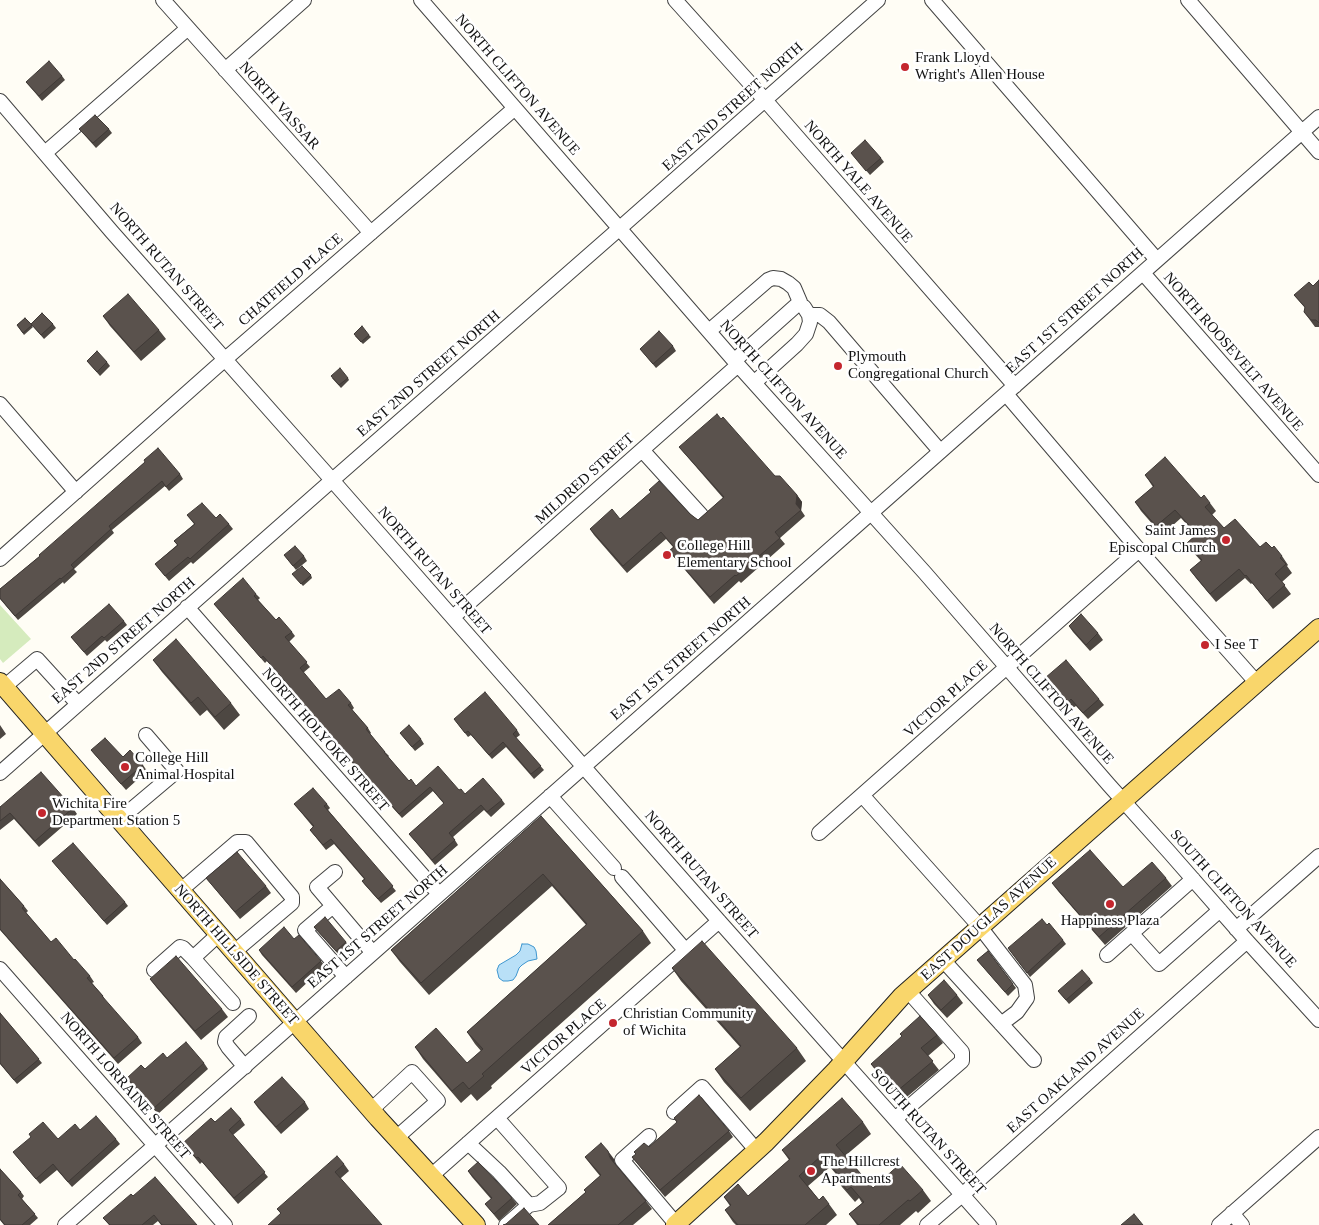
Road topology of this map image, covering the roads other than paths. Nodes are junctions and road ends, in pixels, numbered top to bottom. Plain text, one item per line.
1 (163, 0) edge
2 (304, 0) edge
3 (421, 0) edge
4 (675, 0) edge
5 (878, 0) edge
6 (932, 0) edge
7 (1188, 0) edge
8 (188, 28) junction
9 (225, 70) junction
10 (765, 100) junction
11 (0, 101) edge
12 (515, 108) junction
13 (1319, 117) edge
14 (1302, 132) junction
15 (1319, 152) edge
16 (45, 153) junction
17 (620, 228) junction
18 (371, 233) junction
19 (1157, 260) junction
20 (1143, 273) junction
21 (800, 302) junction
22 (809, 315) junction
23 (709, 331) junction
24 (225, 359) junction
25 (736, 362) junction
26 (755, 382) junction
27 (1010, 390) junction
28 (0, 404) edge
29 (642, 450) junction
30 (940, 452) junction
31 (1319, 474) edge
32 (332, 480) junction
33 (76, 492) junction
34 (871, 512) junction
35 (700, 515) edge
36 (1139, 550) junction
37 (0, 559) edge
38 (187, 607) junction
39 (453, 617) junction
40 (1319, 628) edge
41 (1006, 666) junction
42 (1256, 683) junction
43 (2, 684) edge
44 (78, 704) junction
45 (45, 733) junction
46 (146, 735) dead end
47 (584, 767) junction
48 (0, 773) edge
49 (862, 795) junction
50 (550, 796) junction
51 (1123, 800) junction
52 (120, 819) junction
53 (819, 833) dead end
54 (1319, 856) edge
55 (335, 872) dead end
56 (1193, 879) junction
57 (181, 890) junction
58 (440, 894) junction
59 (333, 906) junction
60 (1220, 910) junction
61 (719, 922) junction
62 (980, 927) junction
63 (1236, 929) junction
64 (219, 934) junction
65 (1132, 934) junction
66 (1247, 941) junction
67 (686, 950) junction
68 (234, 952) junction
69 (373, 953) junction
70 (1107, 955) dead end
71 (193, 958) junction
72 (943, 960) junction
73 (0, 969) edge
74 (154, 970) dead end
75 (346, 977) junction
76 (908, 991) junction
77 (233, 1003) dead end
78 (249, 1016) dead end
79 (1319, 1020) edge
80 (295, 1022) junction
81 (1001, 1024) junction
82 (1034, 1060) dead end
83 (844, 1061) junction
84 (245, 1067) junction
85 (371, 1110) junction
86 (674, 1112) dead end
87 (497, 1118) junction
88 (895, 1119) junction
89 (649, 1136) dead end
90 (1319, 1137) edge
91 (396, 1138) junction
92 (468, 1143) junction
93 (155, 1146) junction
94 (757, 1151) junction
95 (431, 1176) junction
96 (962, 1195) junction
97 (529, 1205) junction
98 (1232, 1213) junction
99 (676, 1224) edge
100 (65, 1225) edge
101 (225, 1225) edge
102 (476, 1225) edge
103 (506, 1225) edge
104 (926, 1225) edge
105 (989, 1225) edge
106 (1219, 1225) edge
107 (1242, 1225) edge

1 - 8 street, NORTH VASSAR
2 - 9 street
3 - 12 street, NORTH CLIFTON AVENUE
4 - 10 street, NORTH YALE AVENUE
5 - 10 street, EAST 2ND STREET NORTH
6 - 19 street, NORTH ROOSEVELT AVENUE
7 - 14 street
8 - 9 street, NORTH VASSAR
8 - 16 street
9 - 18 street, NORTH VASSAR
10 - 17 street, EAST 2ND STREET NORTH
10 - 27 street, NORTH YALE AVENUE
11 - 16 street, NORTH RUTAN STREET
12 - 17 street, NORTH CLIFTON AVENUE
12 - 18 street, CHATFIELD PLACE
13 - 14 street, EAST 1ST STREET NORTH
14 - 15 street
14 - 19 street, EAST 1ST STREET NORTH
16 - 24 street, NORTH RUTAN STREET
17 - 23 street, NORTH CLIFTON AVENUE
17 - 32 street, EAST 2ND STREET NORTH
18 - 24 street, CHATFIELD PLACE
19 - 20 street, EAST 1ST STREET NORTH
20 - 27 street, EAST 1ST STREET NORTH
20 - 31 street, NORTH ROOSEVELT AVENUE
21 - 22 street
21 - 23 street
21 - 25 street, MILDRED STREET
22 - 26 street
22 - 30 street
23 - 25 street, NORTH CLIFTON AVENUE
24 - 32 street, NORTH RUTAN STREET
24 - 33 street, CHATFIELD PLACE
25 - 26 street, NORTH CLIFTON AVENUE
25 - 29 street, MILDRED STREET
26 - 34 street, NORTH CLIFTON AVENUE
27 - 30 street, EAST 1ST STREET NORTH
27 - 36 street, NORTH YALE AVENUE
28 - 33 street
29 - 35 street
29 - 39 street, MILDRED STREET
30 - 34 street, EAST 1ST STREET NORTH
32 - 38 street, EAST 2ND STREET NORTH
32 - 39 street, NORTH RUTAN STREET
33 - 37 street, CHATFIELD PLACE
34 - 41 street, NORTH CLIFTON AVENUE
34 - 47 street, EAST 1ST STREET NORTH
36 - 41 street, VICTOR PLACE
36 - 42 street, NORTH YALE AVENUE
38 - 44 street, EAST 2ND STREET NORTH
38 - 58 street, NORTH HOLYOKE STREET
39 - 47 street, NORTH RUTAN STREET
40 - 42 main road, EAST DOUGLAS AVENUE
41 - 49 street, VICTOR PLACE
41 - 51 street, NORTH CLIFTON AVENUE
42 - 51 main road, EAST DOUGLAS AVENUE
43 - 44 street
43 - 45 main road, NORTH HILLSIDE STREET
44 - 45 street, EAST 2ND STREET NORTH
45 - 48 street, EAST 2ND STREET NORTH
45 - 52 main road, NORTH HILLSIDE STREET
46 - 52 street
47 - 50 street, EAST 1ST STREET NORTH
47 - 61 street, NORTH RUTAN STREET
49 - 53 street, VICTOR PLACE
49 - 62 street
50 - 58 street, EAST 1ST STREET NORTH
50 - 67 street
51 - 56 street, SOUTH CLIFTON AVENUE
51 - 62 main road, EAST DOUGLAS AVENUE
52 - 57 main road, NORTH HILLSIDE STREET
54 - 63 street
55 - 59 street
56 - 60 street, SOUTH CLIFTON AVENUE
56 - 65 street
57 - 64 main road, NORTH HILLSIDE STREET
57 - 68 street
58 - 69 street, EAST 1ST STREET NORTH
59 - 69 street
59 - 75 street
60 - 63 street, SOUTH CLIFTON AVENUE
60 - 65 street
61 - 67 street, VICTOR PLACE
61 - 83 street, NORTH RUTAN STREET
62 - 72 main road, EAST DOUGLAS AVENUE
62 - 81 street
63 - 66 street, SOUTH CLIFTON AVENUE
64 - 68 main road, NORTH HILLSIDE STREET
64 - 71 street
65 - 70 street
66 - 79 street, SOUTH CLIFTON AVENUE
66 - 96 street, EAST OAKLAND AVENUE
67 - 87 street, VICTOR PLACE
68 - 80 main road, NORTH HILLSIDE STREET
69 - 75 street, EAST 1ST STREET NORTH
71 - 74 street
71 - 77 street
72 - 76 main road, EAST DOUGLAS AVENUE
72 - 81 street
73 - 93 street, NORTH LORRAINE STREET
75 - 80 street, EAST 1ST STREET NORTH
76 - 83 main road, EAST DOUGLAS AVENUE
76 - 88 street
78 - 84 street
80 - 84 street, EAST 1ST STREET NORTH
80 - 85 main road, NORTH HILLSIDE STREET
81 - 82 street
83 - 88 street, SOUTH RUTAN STREET
83 - 94 main road, EAST DOUGLAS AVENUE
84 - 93 street, EAST 1ST STREET NORTH
85 - 91 main road, NORTH HILLSIDE STREET
85 - 91 street
86 - 94 street
87 - 92 street, VICTOR PLACE
87 - 97 street
88 - 96 street, SOUTH RUTAN STREET
89 - 99 street
90 - 98 street
91 - 95 main road, NORTH HILLSIDE STREET
92 - 95 street, VICTOR PLACE
92 - 97 street
93 - 100 street, EAST 1ST STREET NORTH
93 - 101 street, NORTH LORRAINE STREET
94 - 99 main road, EAST DOUGLAS AVENUE
95 - 102 main road, NORTH HILLSIDE STREET
96 - 104 street, EAST OAKLAND AVENUE
96 - 105 street, SOUTH RUTAN STREET
97 - 103 street
98 - 106 street
98 - 107 street

